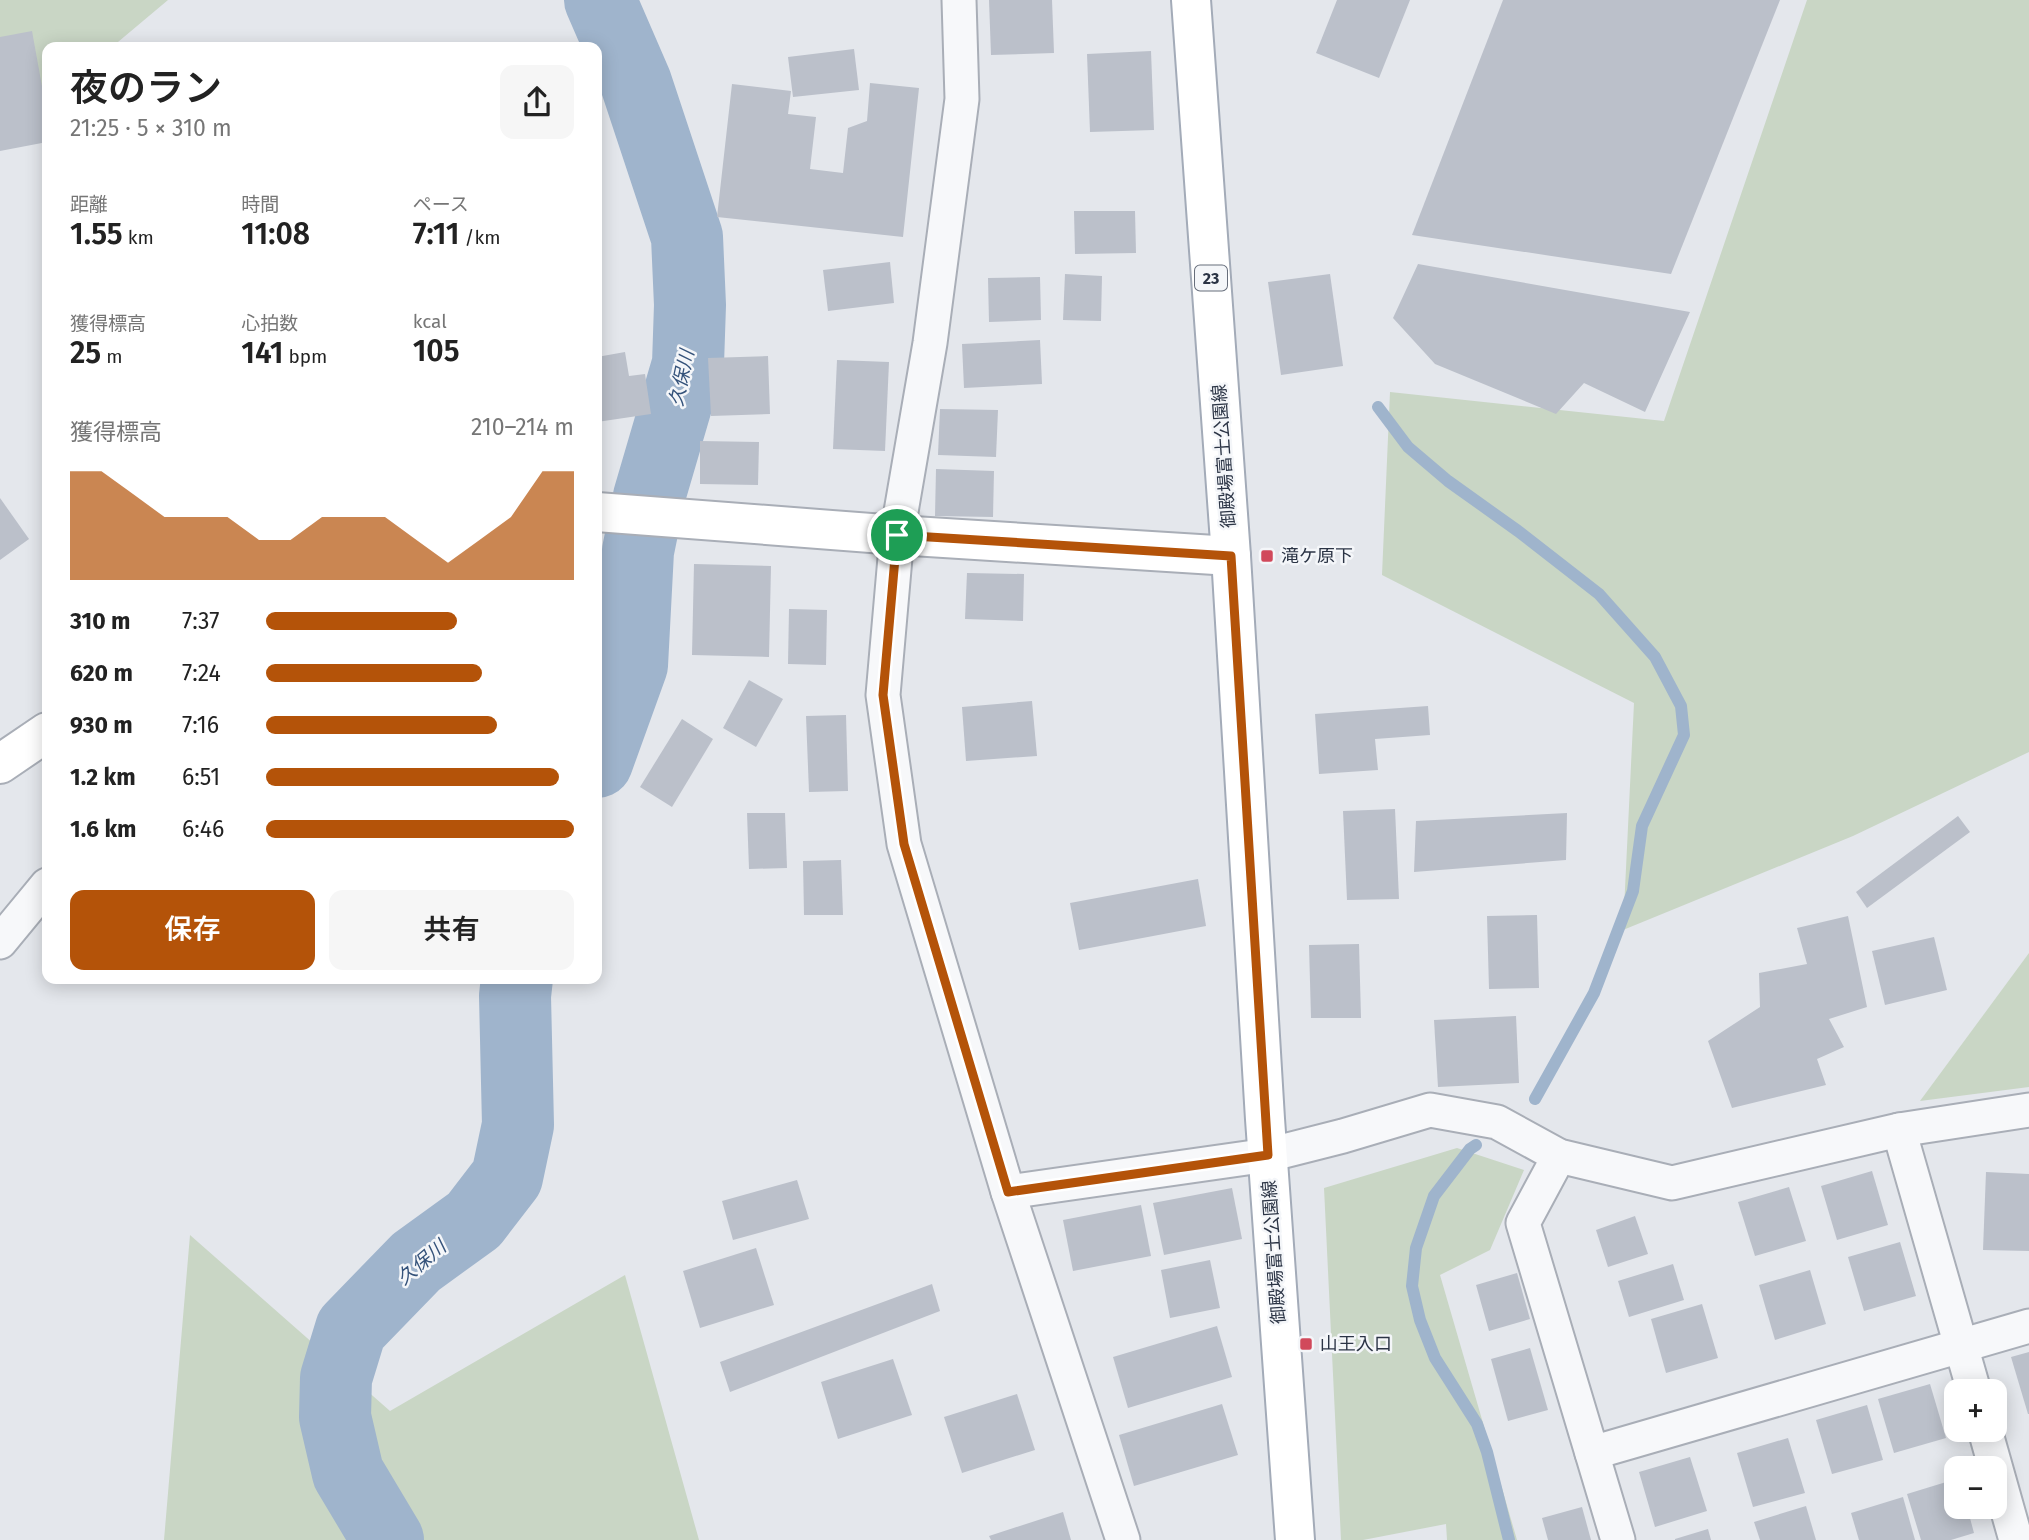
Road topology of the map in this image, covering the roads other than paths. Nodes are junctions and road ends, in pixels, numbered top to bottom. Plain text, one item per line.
1 (959, 0) edge
2 (1191, 0) edge
3 (602, 511) edge
4 (897, 535) junction
5 (1231, 556) junction
6 (42, 735) edge
7 (0, 764) edge
8 (42, 891) edge
9 (0, 942) edge
10 (2029, 1110) edge
11 (1899, 1130) junction
12 (1268, 1155) junction
13 (1559, 1156) junction
14 (1008, 1192) junction
15 (2029, 1326) edge
16 (1961, 1345) junction
17 (1971, 1379) edge
18 (1988, 1442) edge
19 (1592, 1453) junction
20 (1123, 1540) edge
21 (1294, 1540) edge
22 (1618, 1540) edge
23 (2016, 1540) edge

1 - 4 street
2 - 5 main road, 御殿場富士公園線 / 23
3 - 4 main road
4 - 5 main road
4 - 14 street
5 - 12 main road, 御殿場富士公園線 / 23
6 - 7 main road
8 - 9 street
10 - 11 street
11 - 13 street
11 - 16 street
12 - 13 street
12 - 14 street
12 - 21 main road, 御殿場富士公園線 / 23
13 - 19 street
14 - 20 street
15 - 16 street
16 - 17 street
16 - 19 street
18 - 23 street
19 - 22 street

